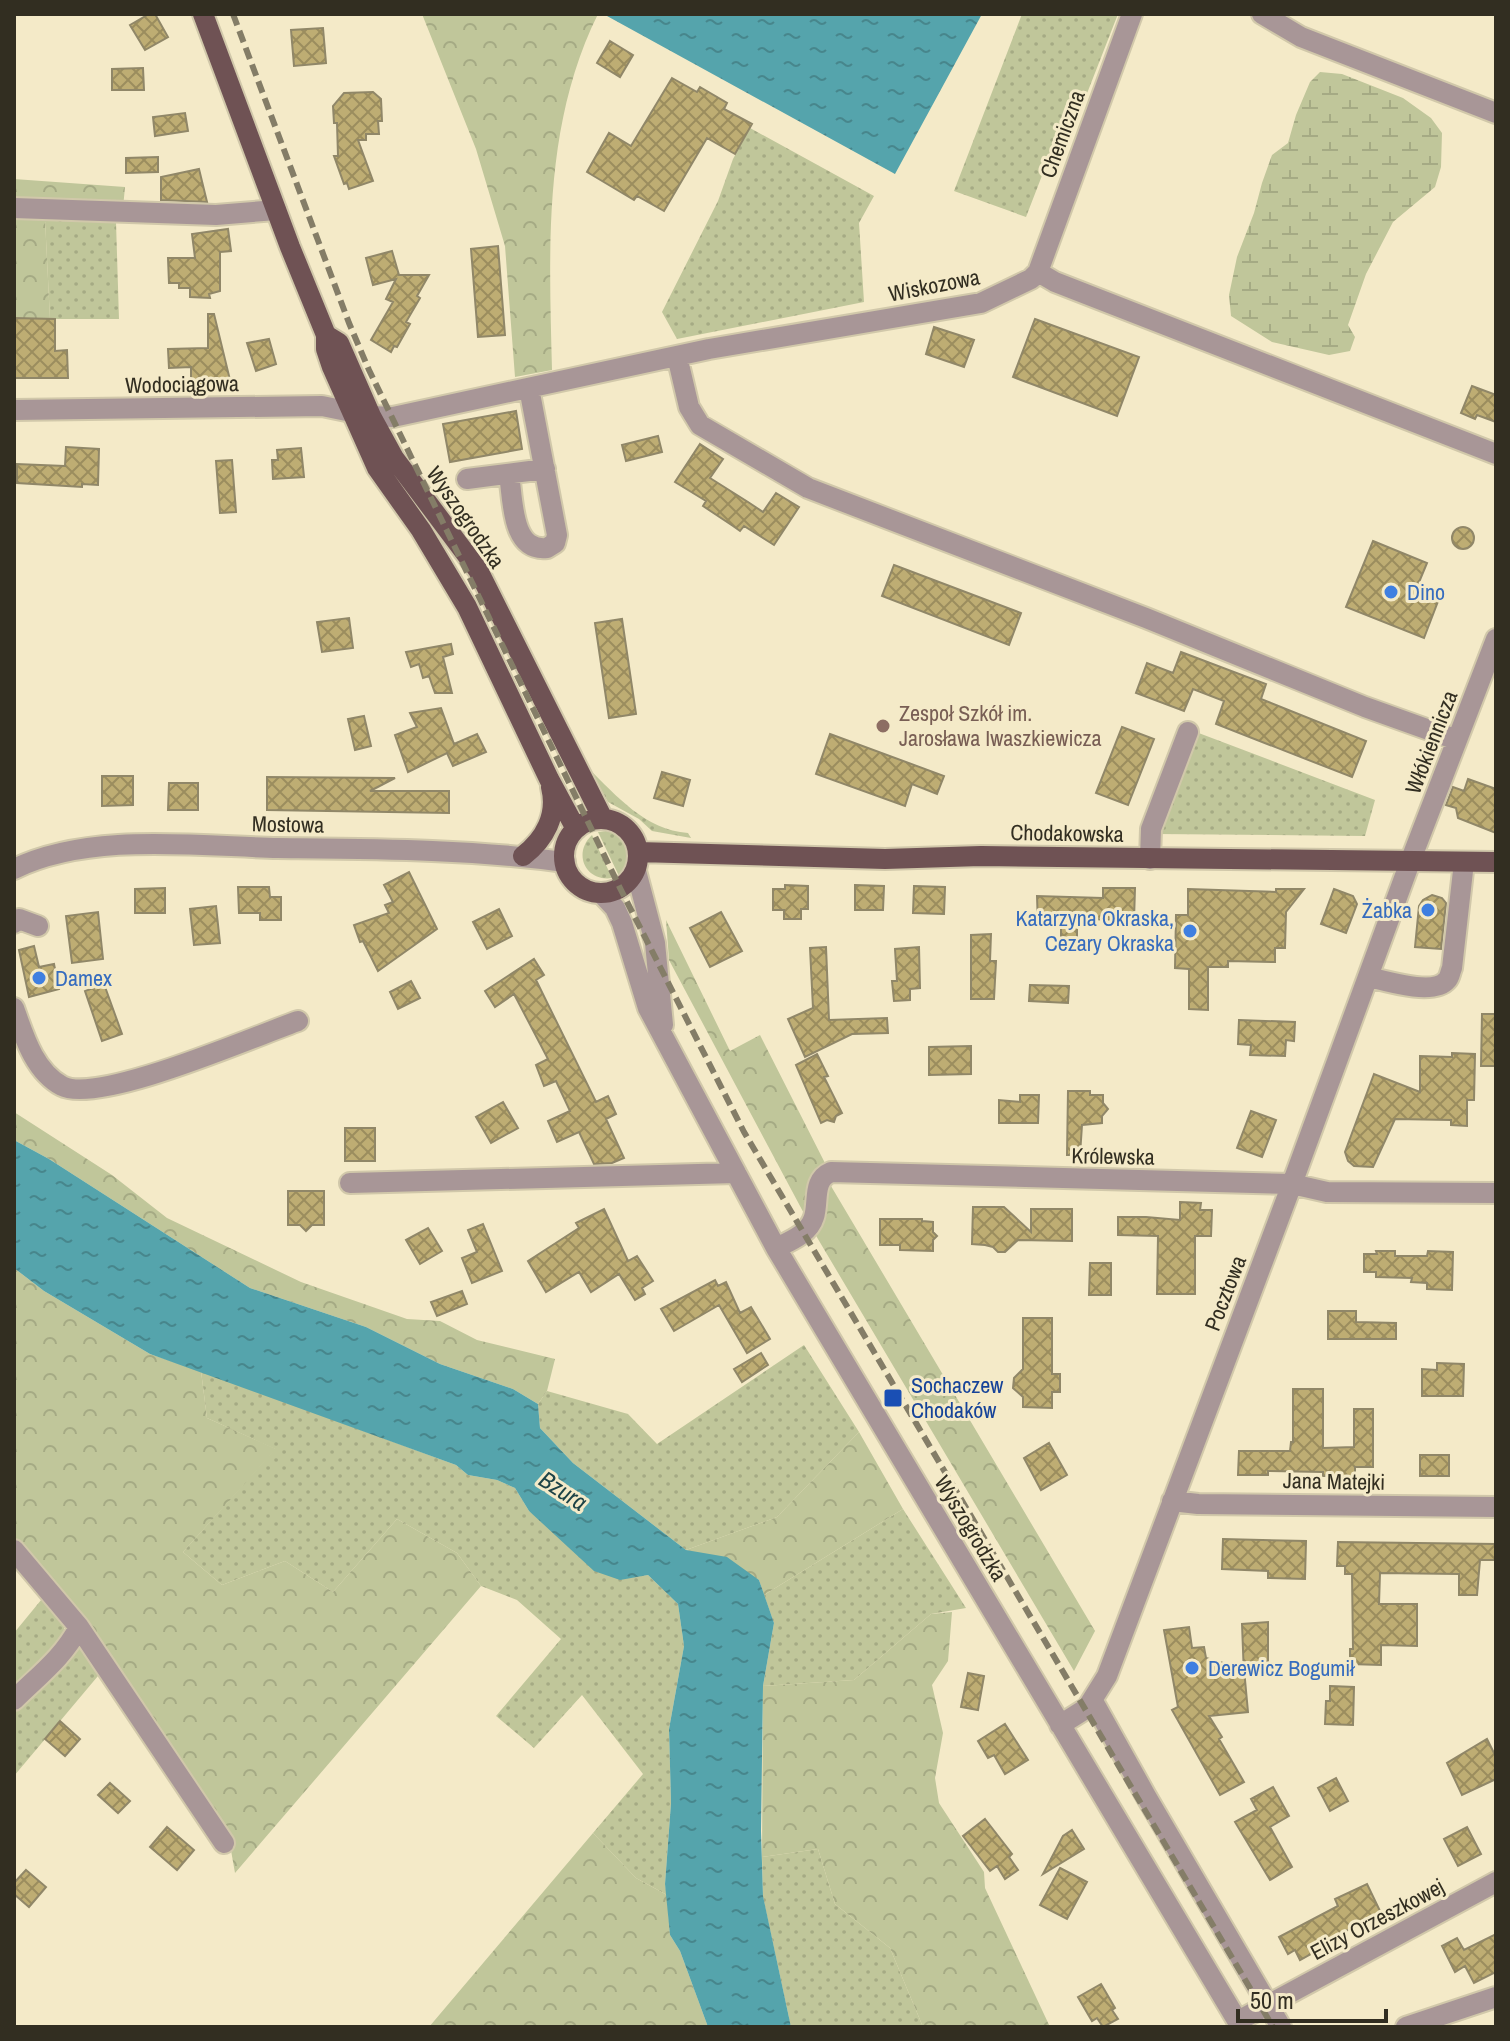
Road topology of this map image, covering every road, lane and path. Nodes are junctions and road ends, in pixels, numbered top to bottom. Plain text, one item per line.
1 (203, 14) edge
2 (1132, 14) edge
3 (1262, 14) edge
4 (1496, 113) edge
5 (14, 208) edge
6 (276, 210) junction
7 (1038, 272) junction
8 (326, 335) junction
9 (677, 356) junction
10 (529, 388) junction
11 (14, 410) edge
12 (350, 412) junction
13 (371, 416) junction
14 (1496, 454) edge
15 (545, 469) junction
16 (509, 474) junction
17 (467, 479) dead end
18 (1496, 639) edge
19 (1188, 732) dead end
20 (1457, 740) junction
21 (549, 779) junction
22 (603, 819) junction
23 (576, 829) junction
24 (523, 856) junction
25 (1150, 859) junction
26 (637, 861) junction
27 (565, 862) junction
28 (1410, 862) junction
29 (1464, 862) junction
30 (1496, 862) edge
31 (14, 869) edge
32 (601, 893) junction
33 (14, 923) edge
34 (38, 926) dead end
35 (1369, 977) junction
36 (14, 1008) edge
37 (298, 1021) dead end
38 (668, 1048) junction
39 (736, 1173) junction
40 (350, 1183) dead end
41 (1292, 1184) junction
42 (1496, 1193) edge
43 (776, 1248) junction
44 (1172, 1501) junction
45 (1496, 1507) edge
46 (14, 1550) edge
47 (79, 1627) junction
48 (14, 1700) edge
49 (1093, 1701) junction
50 (1060, 1725) junction
51 (224, 1843) dead end
52 (1496, 1882) edge
53 (1496, 1997) edge
54 (1269, 2005) junction
55 (1240, 2024) edge
56 (1281, 2027) edge
57 (1406, 2027) edge

1 - 6 main road, Wyszogrodzka
2 - 7 street, Chemiczna
3 - 4 street
5 - 6 street
6 - 8 main road, Wyszogrodzka
7 - 9 street, Wiskozowa
7 - 14 street
8 - 12 main road, Wyszogrodzka
8 - 13 main road, Wyszogrodzka
9 - 10 street, Wiskozowa
9 - 20 street
10 - 13 street, Wiskozowa
10 - 15 street
11 - 12 street, Wodociągowa
12 - 13 street, Wiskozowa
12 - 21 main road, Wyszogrodzka
13 - 22 main road, Wyszogrodzka
15 - 16 street
15 - 16 street
16 - 17 street
18 - 20 street, Włókiennicza
19 - 25 street
20 - 28 street, Włókiennicza
21 - 23 main road, Wyszogrodzka
21 - 24 main road
22 - 23 main road
22 - 26 main road
23 - 27 main road
24 - 27 street, Mostowa
24 - 31 street, Mostowa
25 - 26 main road, Chodakowska
25 - 28 main road, Chodakowska
26 - 32 main road
26 - 38 street, Wyszogrodzka
27 - 32 main road
28 - 29 main road, Chodakowska
28 - 35 street, Pocztowa
29 - 30 main road, Chodakowska
29 - 35 street
32 - 38 street, Wyszogrodzka
33 - 34 street
35 - 41 street, Pocztowa
36 - 37 street
38 - 39 street, Wyszogrodzka
39 - 40 street
39 - 43 street, Wyszogrodzka
41 - 42 street, Królewska
41 - 43 street, Królewska
41 - 44 street, Pocztowa
43 - 50 street, Wyszogrodzka
44 - 45 street, Jana Matejki
44 - 49 street, Pocztowa
46 - 47 street
47 - 48 street
47 - 51 street
49 - 50 street, Pocztowa
49 - 54 street
50 - 55 street, Wyszogrodzka
52 - 54 street, Elizy Orzeszkowej
53 - 57 street
54 - 55 street, Elizy Orzeszkowej
54 - 56 street

